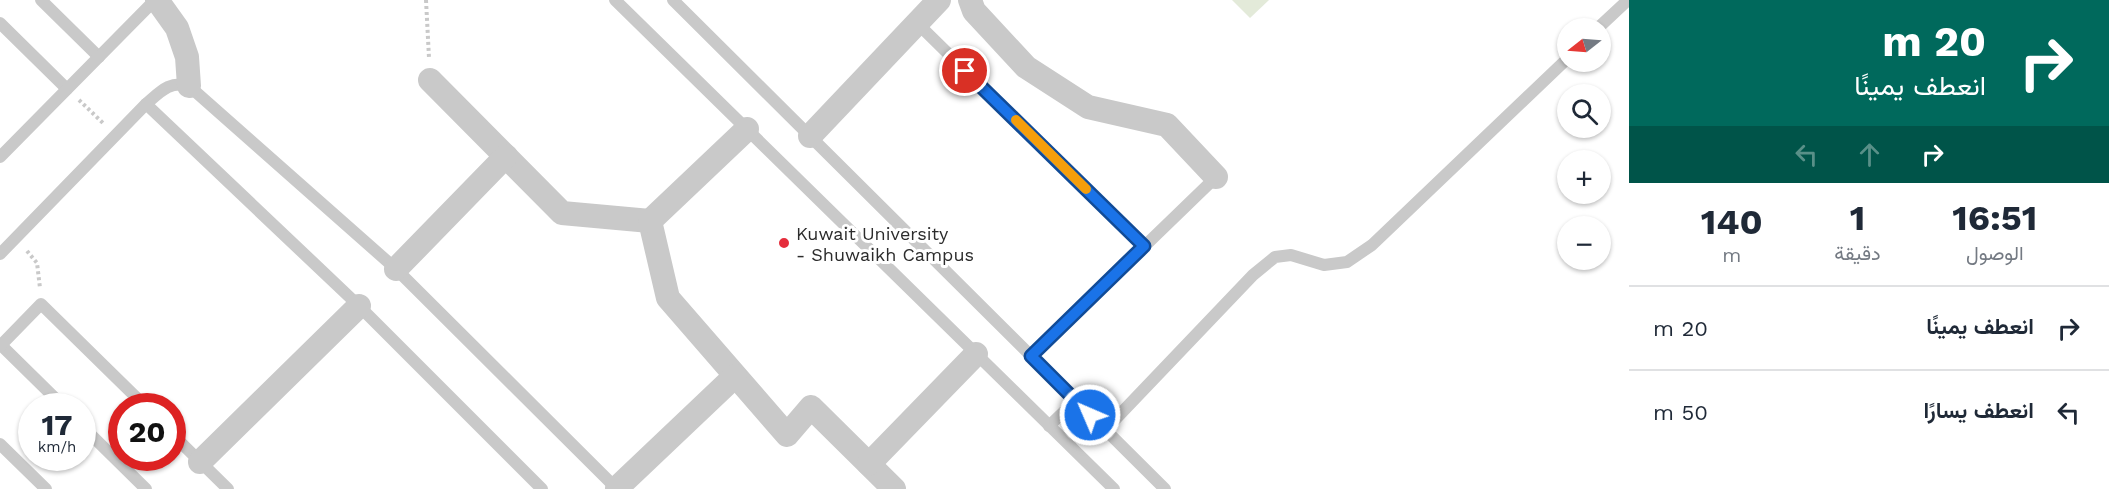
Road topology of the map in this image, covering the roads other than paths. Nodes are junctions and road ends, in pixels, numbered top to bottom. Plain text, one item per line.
1 (41, 0) edge
2 (156, 0) edge
3 (615, 0) edge
4 (673, 0) edge
5 (939, 0) edge
6 (970, 0) edge
7 (1628, 0) edge
8 (1609, 18) edge
9 (0, 23) edge
10 (916, 23) junction
11 (99, 57) junction
12 (1557, 68) edge
13 (430, 80) road end
14 (189, 86) junction
15 (67, 89) junction
16 (146, 104) junction
17 (747, 129) junction
18 (810, 136) junction
19 (506, 156) junction
20 (0, 157) edge
21 (1216, 177) joint
22 (650, 221) junction
23 (1144, 246) junction
24 (0, 254) edge
25 (396, 269) junction
26 (359, 306) junction
27 (0, 345) edge
28 (976, 354) junction
29 (1031, 356) junction
30 (735, 376) junction
31 (50, 393) edge
32 (132, 393) edge
33 (1076, 400) junction
34 (1049, 426) junction
35 (1105, 430) junction
36 (96, 440) edge
37 (0, 444) edge
38 (186, 448) edge
39 (200, 462) junction
40 (869, 464) junction
41 (46, 489) edge
42 (146, 489) edge
43 (228, 489) edge
44 (542, 489) edge
45 (617, 489) edge
46 (894, 489) edge
47 (1114, 489) edge
48 (1165, 489) edge

1 - 11 lane
2 - 11 lane
2 - 14 street
3 - 17 lane
4 - 18 lane
5 - 10 street
6 - 21 street
7 - 8 lane
9 - 15 lane
10 - 18 street
10 - 23 lane
11 - 15 lane
12 - 35 lane
13 - 19 street
14 - 16 lane
14 - 25 lane
15 - 20 lane
16 - 24 lane
16 - 26 lane
17 - 22 street
17 - 28 lane
18 - 29 lane
19 - 22 street
19 - 25 street
21 - 23 lane
22 - 30 street
23 - 29 lane
25 - 45 lane
26 - 39 street
26 - 44 lane
27 - 31 lane
27 - 32 lane
28 - 34 lane
28 - 40 street
29 - 33 lane
30 - 40 street
30 - 45 street
33 - 34 lane
33 - 35 lane
34 - 47 lane
35 - 48 lane
36 - 42 lane
37 - 41 lane
38 - 39 lane
39 - 43 lane
40 - 46 street

